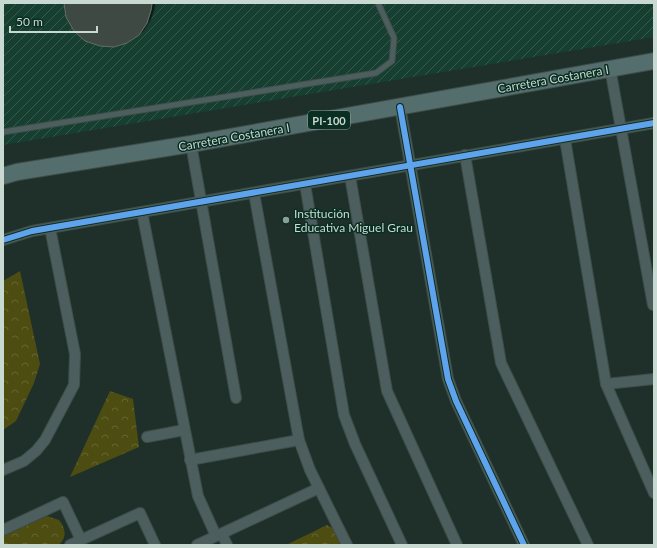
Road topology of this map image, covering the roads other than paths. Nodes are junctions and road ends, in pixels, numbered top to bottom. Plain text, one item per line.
1 (378, 3) edge
2 (654, 61) edge
3 (610, 68) junction
4 (400, 107) junction
5 (654, 123) edge
6 (622, 128) junction
7 (3, 132) edge
8 (565, 139) junction
9 (191, 144) junction
10 (465, 155) junction
11 (409, 165) junction
12 (3, 176) edge
13 (350, 176) junction
14 (305, 184) junction
15 (254, 193) junction
16 (201, 202) junction
17 (142, 212) junction
18 (50, 228) junction
19 (3, 240) edge
20 (653, 305) edge
21 (654, 379) edge
22 (606, 384) junction
23 (236, 398) dead end
24 (184, 430) junction
25 (147, 437) dead end
26 (299, 440) junction
27 (190, 460) junction
28 (3, 470) edge
29 (319, 488) junction
30 (654, 493) edge
31 (3, 530) edge
32 (219, 535) junction
33 (81, 540) junction
34 (70, 545) edge
35 (155, 545) edge
36 (197, 545) edge
37 (227, 545) edge
38 (348, 545) edge
39 (402, 545) edge
40 (457, 545) edge
41 (524, 545) edge
42 (588, 545) edge

1 - 7 lane
2 - 3 main road, Carretera Costanera I / PI-100
3 - 4 main road, Carretera Costanera I / PI-100
3 - 6 street
4 - 9 main road, Carretera Costanera I / PI-100
4 - 11 street
5 - 6 street
6 - 8 street
6 - 20 street
8 - 10 street
8 - 22 street
9 - 12 main road, Carretera Costanera I / PI-100
9 - 16 street
10 - 11 street
10 - 42 street
11 - 13 street
11 - 41 street
13 - 14 street
13 - 40 street
14 - 15 street
14 - 39 street
15 - 16 street
15 - 26 street
16 - 17 street
16 - 23 street
17 - 18 street
17 - 24 street
18 - 19 street
18 - 28 street
21 - 22 street
22 - 30 street
24 - 25 street
24 - 27 street
26 - 27 street
26 - 29 street
27 - 32 street
29 - 32 street
29 - 38 street
31 - 33 street
32 - 36 street
32 - 37 street
33 - 34 street
33 - 35 street

